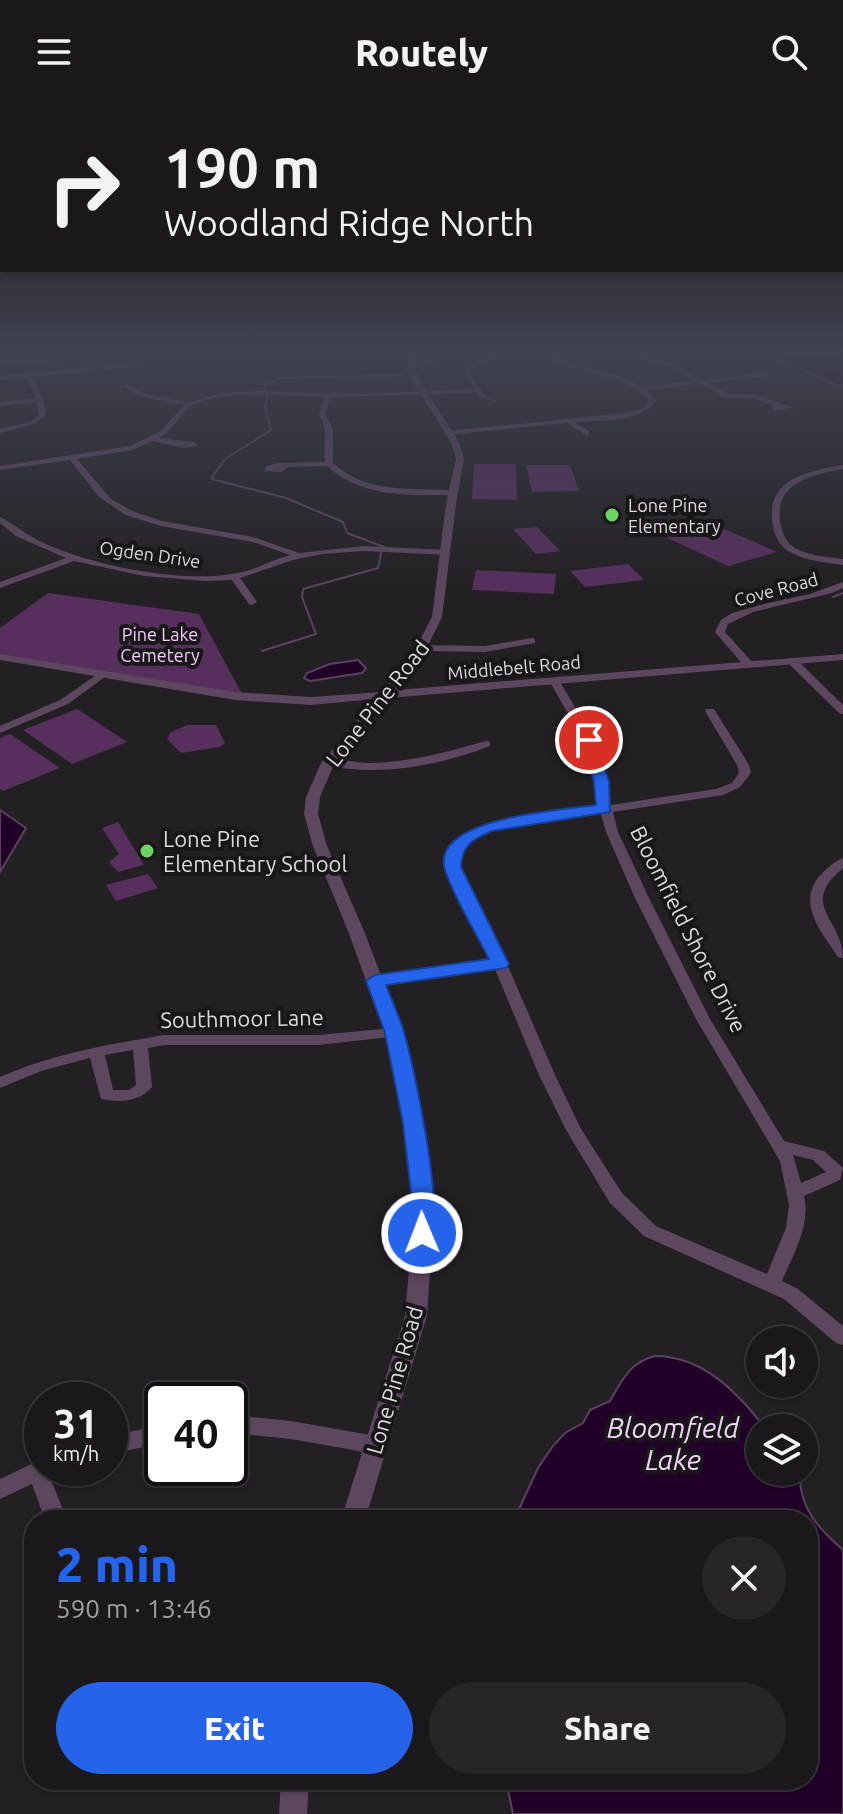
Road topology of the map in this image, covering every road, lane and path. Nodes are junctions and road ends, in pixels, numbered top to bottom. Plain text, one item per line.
1 (161, 432) edge
2 (329, 432) edge
3 (461, 432) edge
4 (584, 432) edge
5 (449, 433) joint
6 (587, 434) dead end
7 (153, 439) junction
8 (170, 442) dead end
9 (73, 458) junction
10 (329, 464) junction
11 (285, 465) dead end
12 (843, 467) edge
13 (0, 468) edge
14 (453, 493) junction
15 (0, 519) edge
16 (446, 553) junction
17 (299, 556) junction
18 (73, 558) junction
19 (843, 562) edge
20 (235, 577) junction
21 (0, 585) edge
22 (843, 585) edge
23 (252, 602) dead end
24 (532, 641) dead end
25 (421, 648) junction
26 (0, 657) edge
27 (843, 657) edge
28 (792, 661) junction
29 (749, 665) junction
30 (102, 674) junction
31 (555, 682) junction
32 (381, 697) junction
33 (710, 711) dead end
34 (843, 711) edge
35 (0, 730) edge
36 (486, 744) dead end
37 (328, 763) junction
38 (604, 809) junction
39 (843, 862) edge
40 (843, 954) edge
41 (500, 964) junction
42 (375, 981) junction
43 (394, 1033) junction
44 (140, 1043) junction
45 (96, 1051) junction
46 (0, 1083) edge
47 (781, 1146) junction
48 (797, 1192) junction
49 (772, 1284) junction
50 (843, 1337) edge
51 (248, 1426) edge
52 (376, 1445) junction
53 (24, 1477) edge
54 (45, 1486) edge
55 (0, 1489) edge
56 (53, 1510) edge
57 (356, 1510) edge
58 (294, 1790) edge
59 (293, 1814) edge

1 - 7 street
2 - 10 street
3 - 5 street
4 - 6 street
5 - 14 street, Lone Pine Road
7 - 8 street
7 - 9 street
9 - 13 street
9 - 17 street
10 - 11 street
10 - 14 street
12 - 19 street
14 - 16 street, Lone Pine Road
15 - 18 street, Ogden Drive
16 - 17 street, Ogden Drive
16 - 25 street, Lone Pine Road
17 - 20 street, Ogden Drive
18 - 20 street, Ogden Drive
18 - 21 street
20 - 23 street
22 - 29 street, Cove Road
24 - 25 street
25 - 32 street, Lone Pine Road
26 - 30 street, Middlebelt Road
27 - 28 street, Middlebelt Road
28 - 29 street, Middlebelt Road
28 - 34 street
29 - 31 street, Middlebelt Road
30 - 32 street, Middlebelt Road
30 - 35 street
31 - 32 street, Middlebelt Road
31 - 38 street, Bloomfield Shore Drive
32 - 37 street, Lone Pine Road
33 - 38 street
36 - 37 street
37 - 42 street, Lone Pine Road
38 - 41 street
38 - 47 street, Bloomfield Shore Drive
39 - 40 street
41 - 42 street
41 - 49 street
42 - 43 street, Lone Pine Road
43 - 44 street, Southmoor Lane
43 - 52 street, Lone Pine Road
44 - 45 street, Southmoor Lane
44 - 45 street
45 - 46 street, Southmoor Lane
47 - 48 street, Bloomfield Shore Drive
47 - 48 street
48 - 49 street, Bloomfield Shore Drive
49 - 50 street
51 - 52 street
52 - 57 street, Lone Pine Road
53 - 55 street
54 - 56 street
58 - 59 street

